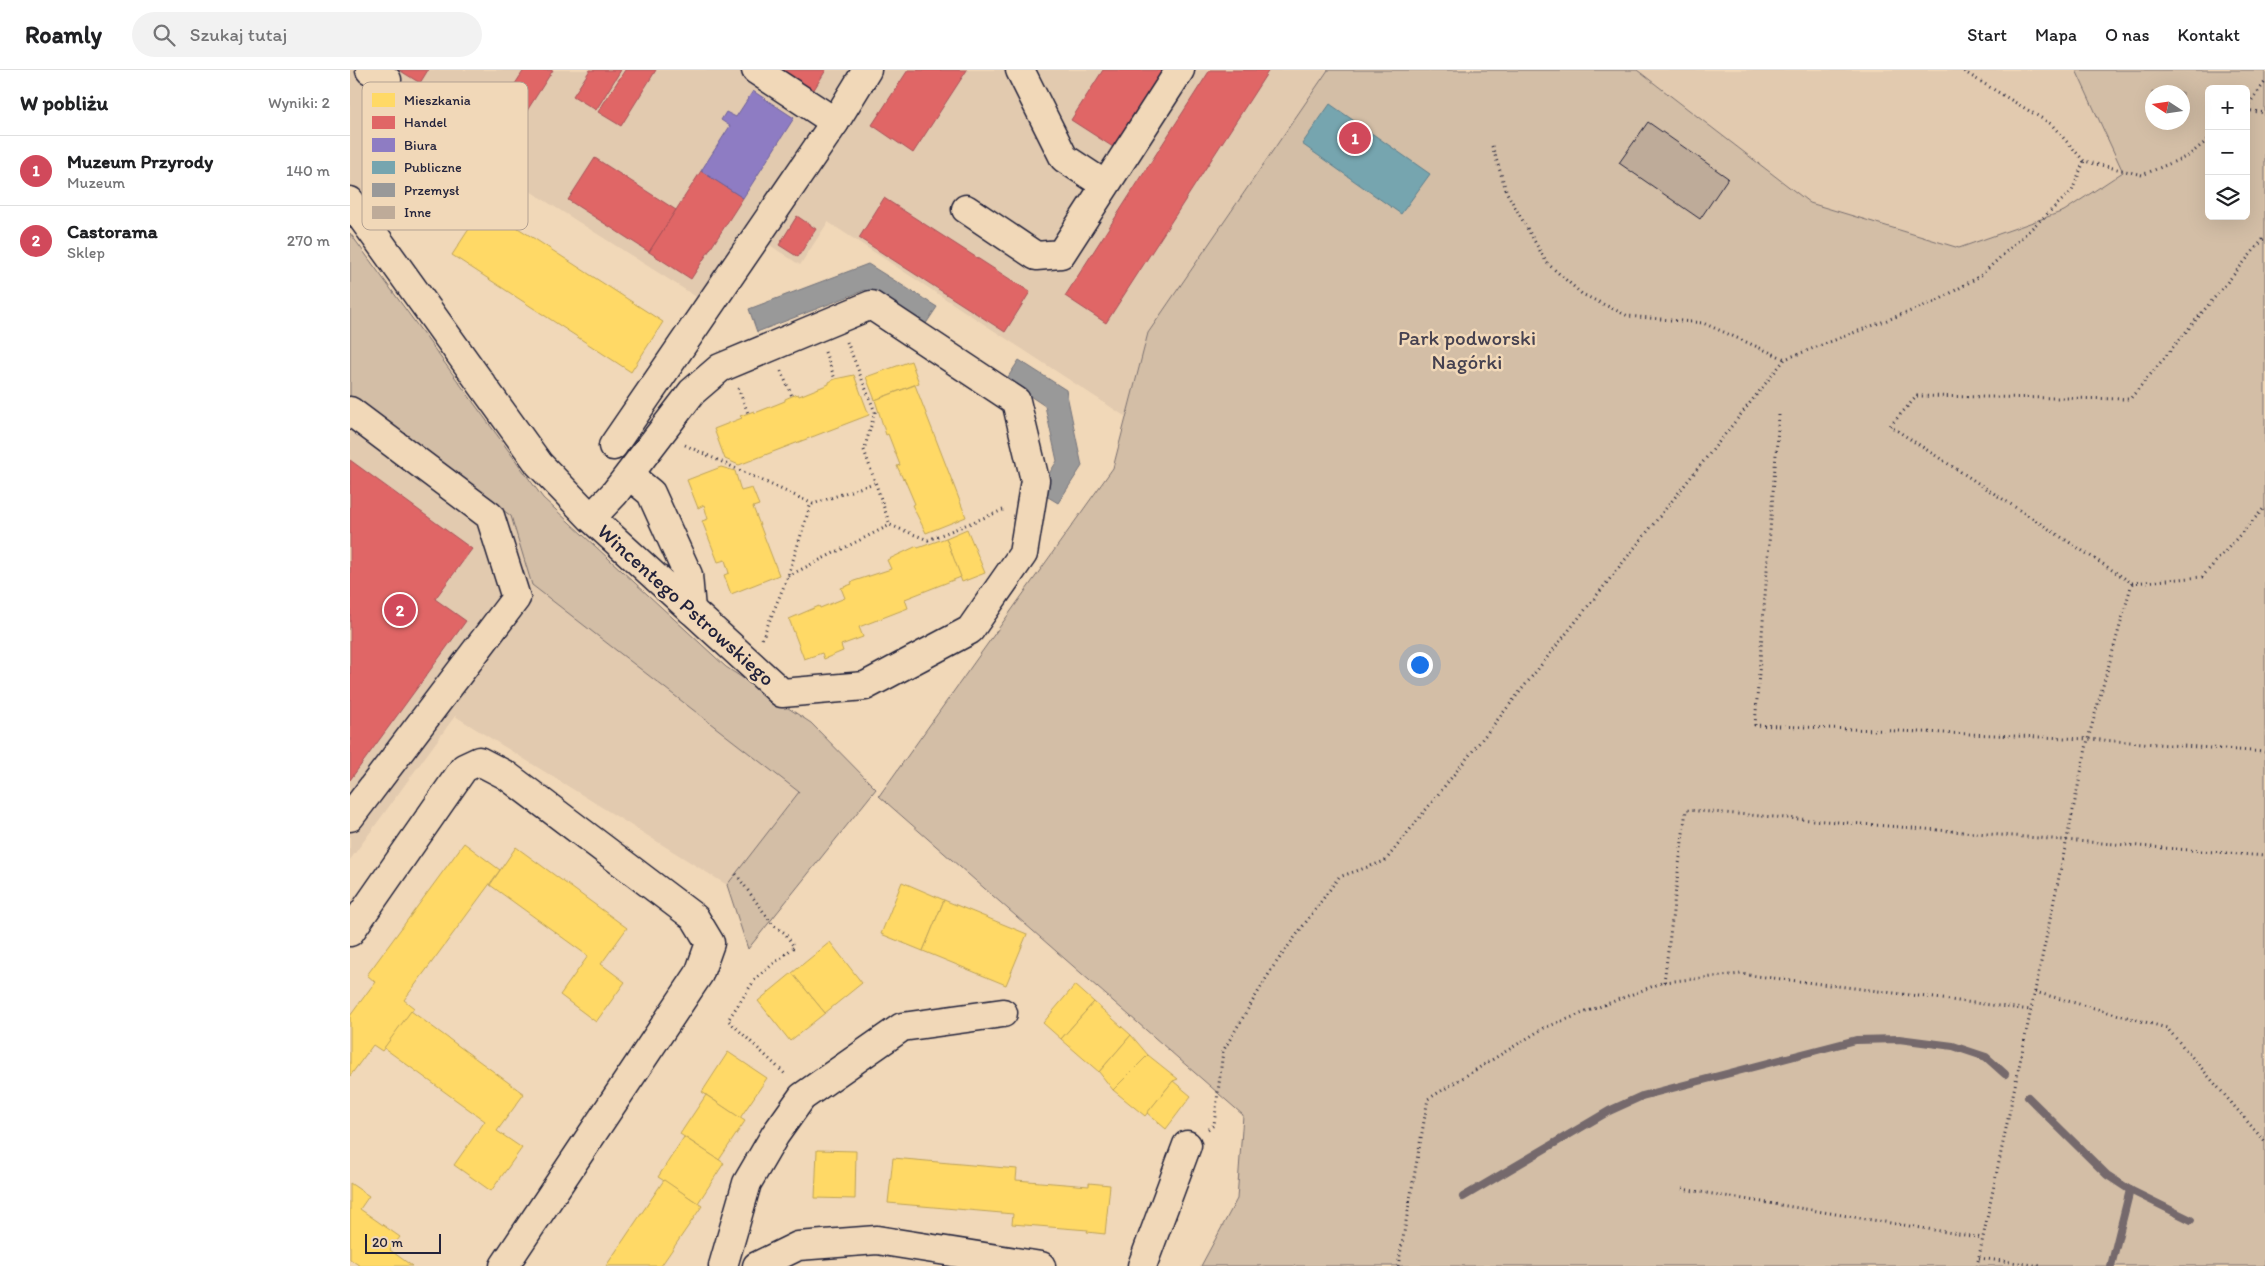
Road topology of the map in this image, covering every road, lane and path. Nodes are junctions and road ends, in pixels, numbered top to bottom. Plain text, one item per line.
1 (756, 70) edge
2 (867, 70) edge
3 (1020, 70) edge
4 (1180, 70) edge
5 (1968, 70) edge
6 (2265, 82) edge
7 (2250, 103) edge
8 (2250, 110) edge
9 (2265, 113) edge
10 (835, 122) junction
11 (2205, 142) edge
12 (1492, 146) dead end
13 (2084, 161) junction
14 (1105, 185) junction
15 (350, 201) edge
16 (966, 210) dead end
17 (362, 218) edge
18 (371, 230) edge
19 (2265, 237) edge
20 (843, 333) dead end
21 (824, 350) dead end
22 (1785, 359) junction
23 (780, 368) dead end
24 (836, 379) dead end
25 (736, 383) dead end
26 (792, 396) dead end
27 (350, 411) edge
28 (748, 413) dead end
29 (1779, 415) dead end
30 (676, 441) dead end
31 (613, 446) dead end
32 (629, 475) junction
33 (874, 483) junction
34 (1032, 499) junction
35 (811, 503) junction
36 (2265, 507) edge
37 (591, 518) junction
38 (890, 525) junction
39 (788, 576) junction
40 (2132, 583) junction
41 (691, 610) junction
42 (761, 642) dead end
43 (2088, 739) junction
44 (2265, 752) edge
45 (350, 817) edge
46 (2067, 840) junction
47 (2265, 856) edge
48 (736, 874) dead end
49 (350, 932) edge
50 (1664, 982) junction
51 (2035, 992) junction
52 (2031, 1010) junction
53 (1003, 1012) dead end
54 (786, 1074) dead end
55 (2265, 1142) edge
56 (1187, 1145) joint
57 (1682, 1188) dead end
58 (1984, 1238) junction
59 (1979, 1258) junction
60 (504, 1266) edge
61 (724, 1266) edge
62 (757, 1266) edge
63 (1041, 1266) edge
64 (1142, 1266) edge
65 (1398, 1266) edge
66 (1978, 1266) edge
67 (2042, 1266) edge

1 - 10 street
2 - 10 street
3 - 14 street
4 - 14 street
5 - 13 path
6 - 7 path
8 - 9 path
10 - 31 street
11 - 13 path
12 - 22 path
13 - 22 path
14 - 16 street
15 - 17 street, Wincentego Pstrowskiego
18 - 37 street, Wincentego Pstrowskiego
19 - 40 path
20 - 33 path
21 - 24 path
22 - 56 path
23 - 26 path
25 - 28 path
27 - 45 street
29 - 43 path
30 - 35 path
32 - 34 street, Wincentego Pstrowskiego
32 - 37 street, Wincentego Pstrowskiego
32 - 41 street
33 - 35 path
33 - 38 path
34 - 38 path
34 - 41 street, Wincentego Pstrowskiego
35 - 39 path
36 - 40 path
37 - 41 street, Wincentego Pstrowskiego
38 - 39 path
39 - 42 path
40 - 43 path
43 - 44 path
43 - 46 path
46 - 47 path
46 - 50 path
46 - 51 path
48 - 54 path
49 - 60 street
50 - 52 path
50 - 65 path
51 - 52 path
51 - 55 path
52 - 58 path
53 - 61 street
56 - 64 street
57 - 58 path
58 - 59 path
59 - 66 path
59 - 67 path
62 - 63 street

